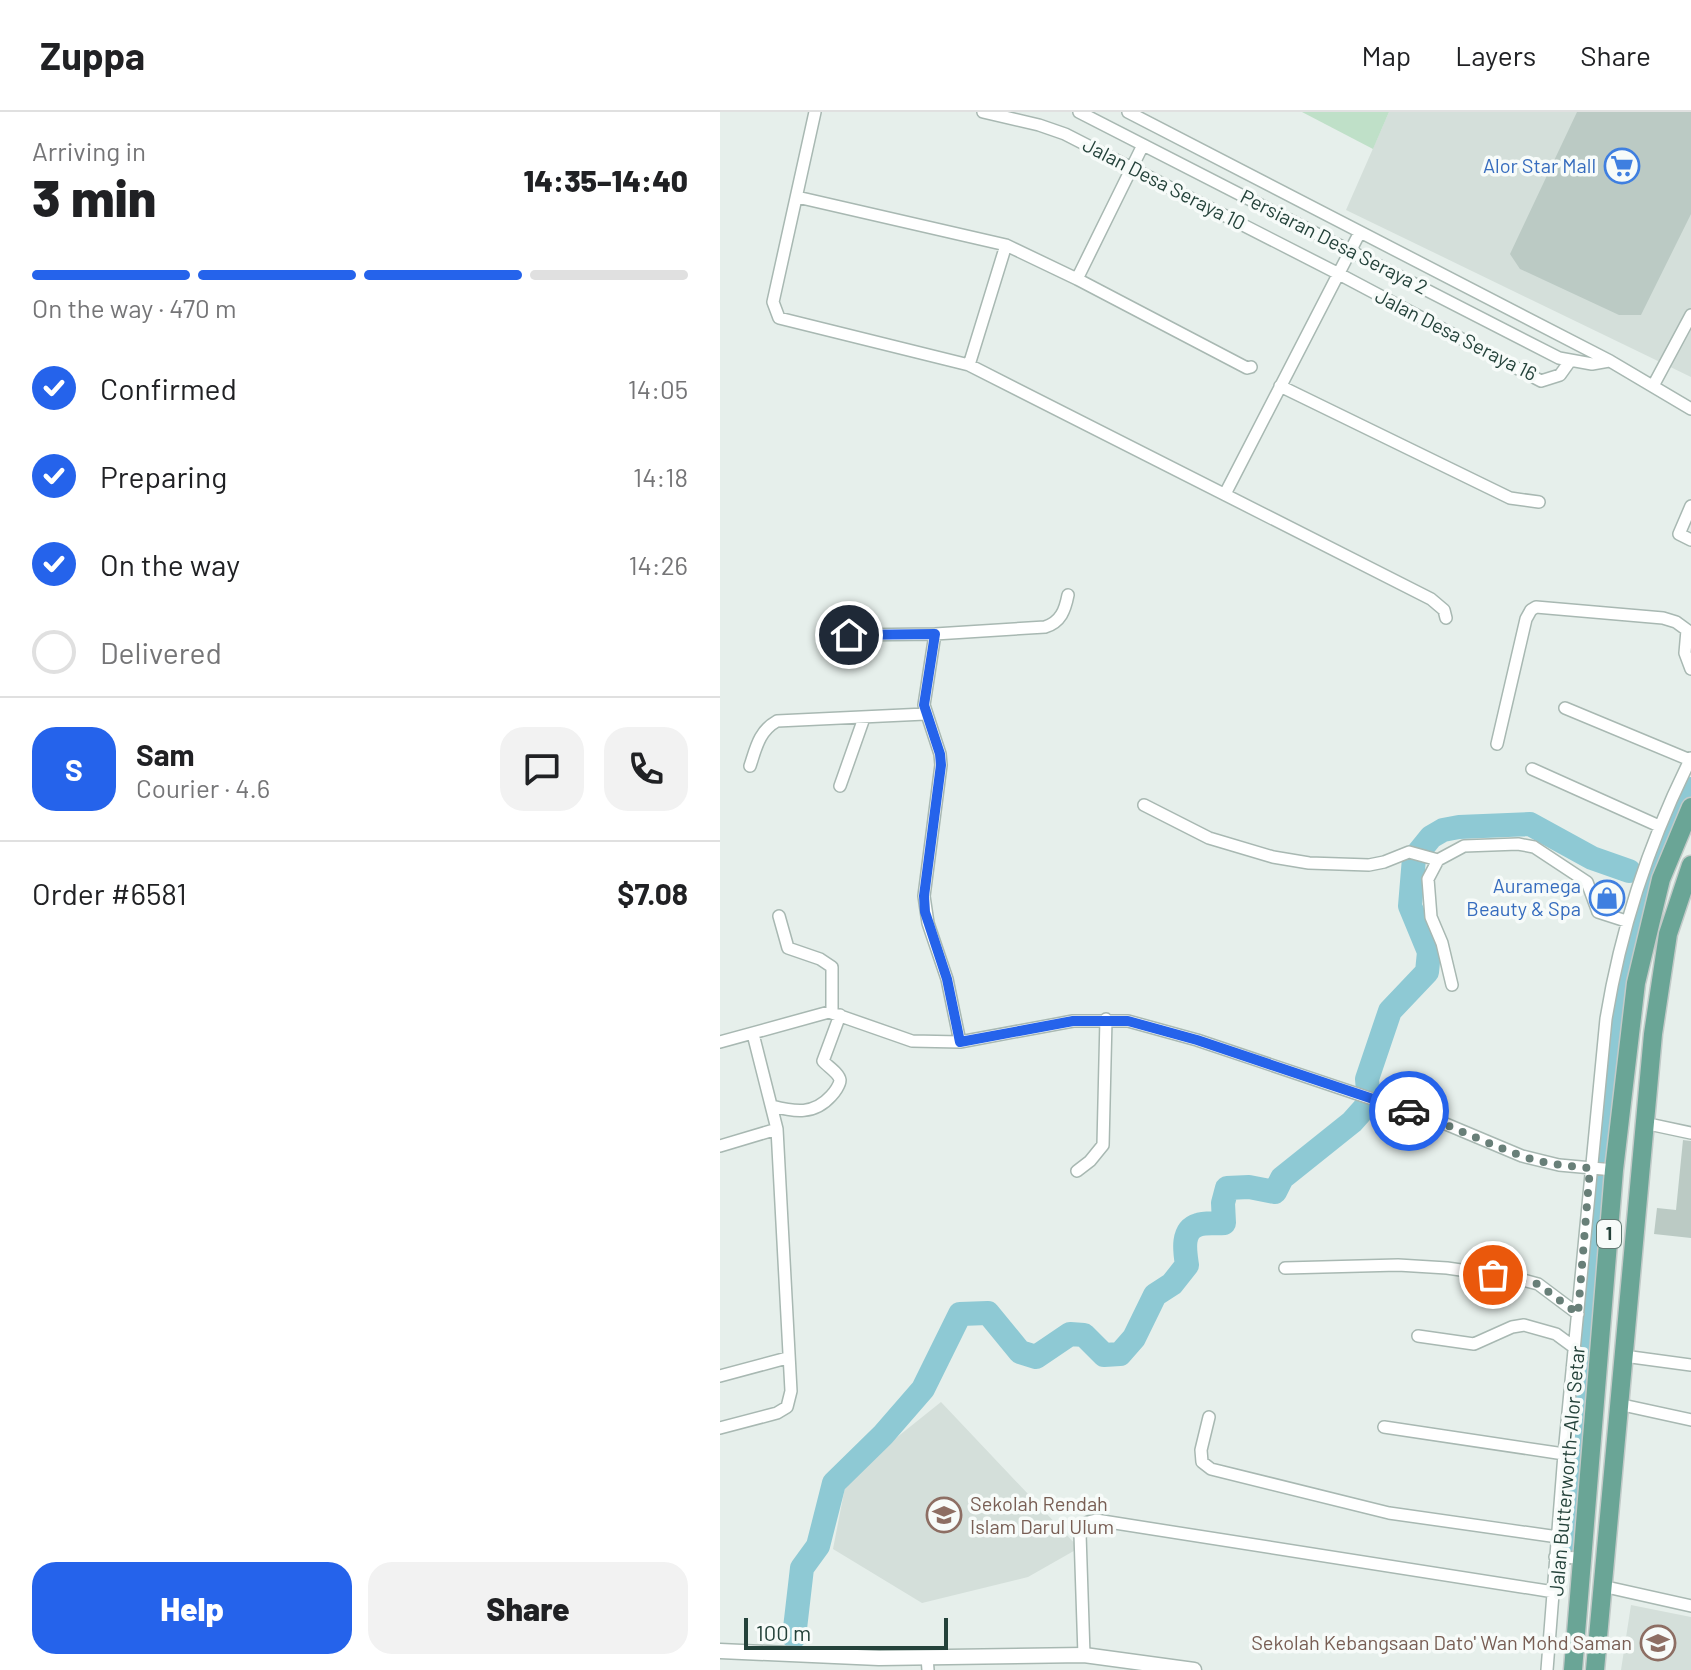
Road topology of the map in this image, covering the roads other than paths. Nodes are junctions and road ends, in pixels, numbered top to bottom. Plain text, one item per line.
1 (815, 112) edge
2 (983, 112) edge
3 (1128, 112) edge
4 (1084, 113) edge
5 (1143, 145) junction
6 (1132, 167) junction
7 (797, 197) junction
8 (1359, 234) junction
9 (1006, 245) junction
10 (1351, 251) junction
11 (1339, 274) junction
12 (1077, 279) junction
13 (1691, 315) edge
14 (1570, 361) junction
15 (1610, 361) junction
16 (969, 365) junction
17 (1251, 367) dead end
18 (1280, 386) junction
19 (1653, 386) junction
20 (1691, 409) edge
21 (1225, 494) junction
22 (1539, 502) dead end
23 (1691, 506) edge
24 (1691, 540) edge
25 (1068, 595) dead end
26 (1446, 618) dead end
27 (935, 634) junction
28 (849, 635) dead end
29 (1691, 669) edge
30 (1565, 708) dead end
31 (925, 714) junction
32 (864, 718) junction
33 (1497, 744) dead end
34 (1690, 759) edge
35 (750, 766) dead end
36 (1532, 769) dead end
37 (840, 786) dead end
38 (1144, 805) dead end
39 (1691, 807) edge
40 (1659, 826) junction
41 (1436, 859) junction
42 (1691, 865) edge
43 (779, 916) dead end
44 (1626, 921) junction
45 (1452, 985) dead end
46 (836, 1014) junction
47 (1106, 1019) junction
48 (753, 1034) junction
49 (720, 1042) edge
50 (960, 1042) junction
51 (772, 1106) junction
52 (1644, 1123) junction
53 (777, 1129) junction
54 (1691, 1133) edge
55 (720, 1146) edge
56 (1590, 1168) junction
57 (1614, 1170) junction
58 (1077, 1171) dead end
59 (1285, 1268) dead end
60 (1578, 1314) junction
61 (1418, 1336) dead end
62 (1575, 1348) junction
63 (1624, 1356) junction
64 (787, 1358) junction
65 (1691, 1365) edge
66 (720, 1376) edge
67 (1618, 1404) junction
68 (1209, 1417) dead end
69 (1691, 1420) edge
70 (1384, 1427) dead end
71 (720, 1428) edge
72 (1564, 1454) junction
73 (1558, 1537) junction
74 (1555, 1557) junction
75 (1581, 1558) junction
76 (1602, 1586) junction
77 (1554, 1592) junction
78 (1691, 1606) edge
79 (720, 1651) edge
80 (1084, 1655) junction
81 (816, 1663) edge
82 (836, 1663) edge
83 (927, 1663) edge
84 (879, 1664) edge
85 (1194, 1670) edge
86 (1547, 1670) edge
87 (1573, 1670) edge
88 (1595, 1670) edge

1 - 7 street
2 - 6 street, Jalan Desa Seraya 10
3 - 8 street, Persiaran Desa Seraya 2
4 - 5 street, Persiaran Desa Seraya 2
5 - 6 street
5 - 10 street, Persiaran Desa Seraya 2
6 - 11 street, Jalan Desa Seraya 10
6 - 12 street
7 - 9 street
7 - 16 street
8 - 10 street
8 - 15 street, Persiaran Desa Seraya 2
9 - 12 street
9 - 16 street
10 - 11 street
10 - 14 street, Persiaran Desa Seraya 2
11 - 14 street, Jalan Desa Seraya 16
11 - 18 street
12 - 17 street
13 - 19 street
14 - 15 street, Persiaran Desa Seraya 2
15 - 19 street, Persiaran Desa Seraya 2
16 - 21 street
18 - 21 street
18 - 22 street
19 - 20 street, Persiaran Desa Seraya 2
21 - 26 street
23 - 24 street
25 - 27 street
27 - 28 street
27 - 31 street
29 - 33 street
30 - 34 street
31 - 32 street
31 - 50 street
32 - 35 street
32 - 37 street
34 - 40 street
36 - 40 street
38 - 41 street
39 - 57 main road, Jalan Butterworth-Alor Setar / 1
40 - 44 street
41 - 44 street
41 - 45 street
42 - 52 main road, 1
43 - 46 street
44 - 56 street
46 - 48 street
46 - 50 street
46 - 51 street
47 - 50 street
47 - 56 street
47 - 58 street
48 - 49 street
48 - 51 street
51 - 53 street
52 - 54 street
52 - 63 main road, 1
53 - 55 street
53 - 64 street
56 - 57 street
56 - 60 street
57 - 75 main road, Jalan Butterworth-Alor Setar / 1
59 - 60 street
60 - 62 street
61 - 62 street
62 - 72 street
63 - 65 street
63 - 67 main road, 1
64 - 66 street
64 - 71 street
67 - 69 street
67 - 76 main road, 1
68 - 73 street
70 - 72 street
72 - 73 street
73 - 74 street
74 - 75 street
74 - 77 street
75 - 87 main road, Jalan Butterworth-Alor Setar / 1
76 - 78 street
76 - 88 main road, 1
77 - 80 street
77 - 86 street
79 - 81 street
80 - 83 street
80 - 85 street
81 - 82 street
82 - 84 street
83 - 84 street

